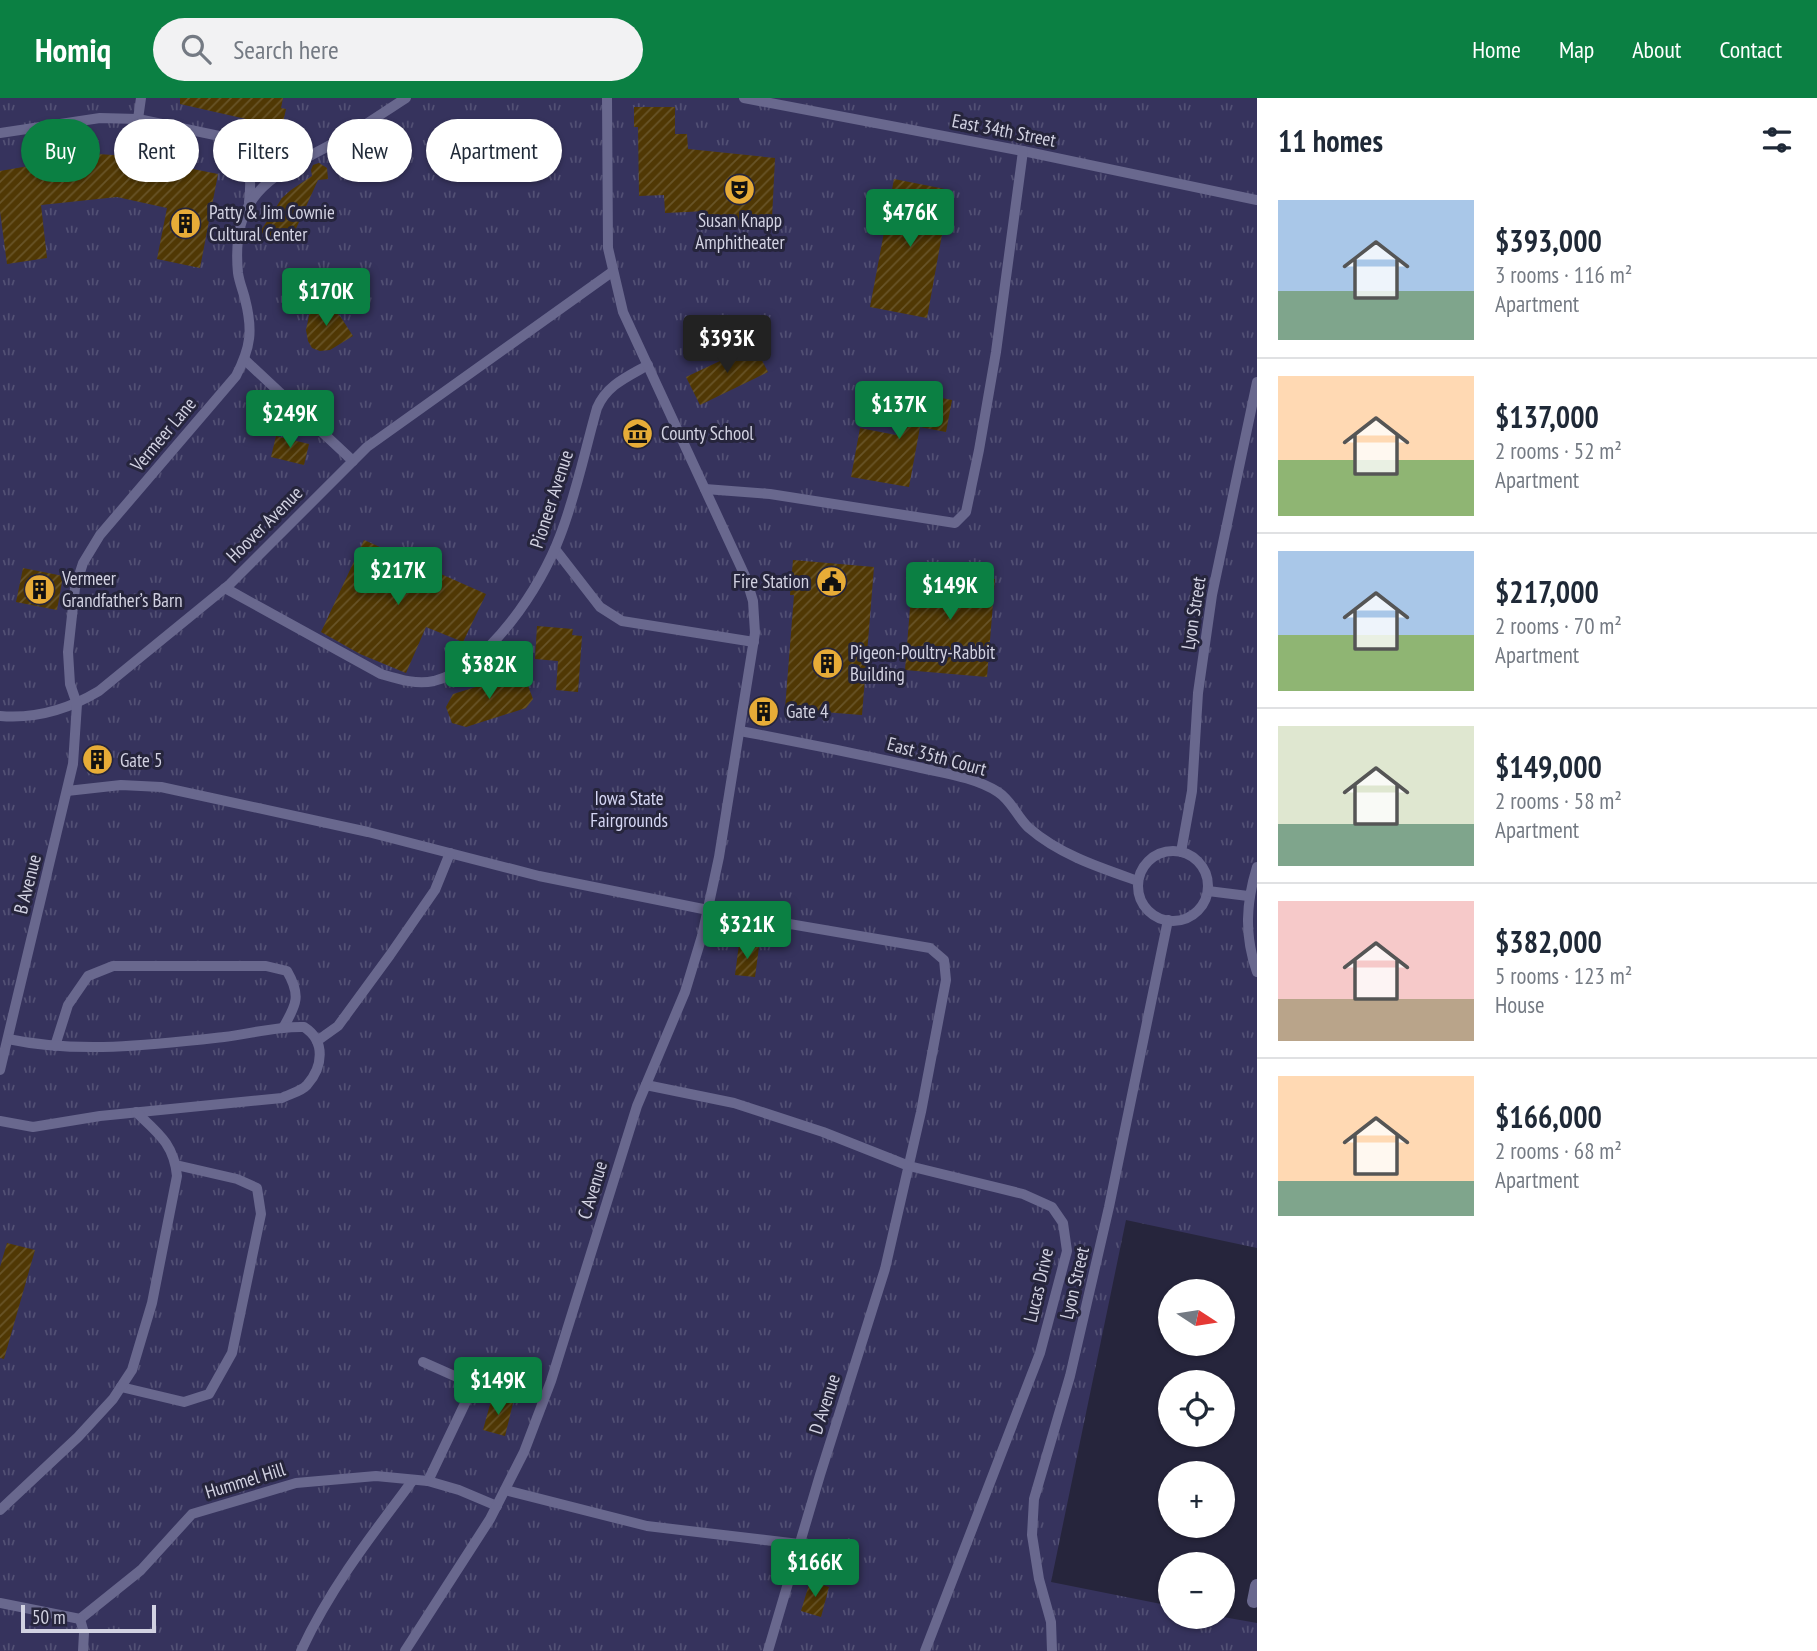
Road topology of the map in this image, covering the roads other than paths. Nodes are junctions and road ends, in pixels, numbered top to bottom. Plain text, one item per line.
1 (141, 98) edge
2 (407, 98) edge
3 (607, 98) edge
4 (744, 98) edge
5 (138, 119) joint
6 (0, 133) edge
7 (1023, 151) junction
8 (313, 154) edge
9 (252, 182) edge
10 (267, 182) edge
11 (1257, 200) edge
12 (248, 208) junction
13 (612, 272) junction
14 (244, 360) junction
15 (648, 365) junction
16 (1257, 382) edge
17 (353, 461) junction
18 (705, 489) junction
19 (555, 549) junction
20 (225, 588) junction
21 (754, 642) junction
22 (77, 704) junction
23 (0, 716) edge
24 (740, 731) junction
25 (67, 791) junction
26 (1181, 852) junction
27 (450, 853) junction
28 (1257, 867) edge
29 (1138, 881) junction
30 (1208, 891) junction
31 (1248, 896) junction
32 (708, 909) junction
33 (1168, 920) junction
34 (1257, 972) edge
35 (284, 1028) junction
36 (8, 1039) junction
37 (317, 1041) junction
38 (55, 1046) junction
39 (0, 1070) edge
40 (646, 1085) junction
41 (136, 1112) junction
42 (0, 1121) edge
43 (176, 1165) junction
44 (909, 1166) junction
45 (423, 1362) dead end
46 (481, 1385) junction
47 (121, 1387) junction
48 (544, 1399) junction
49 (413, 1480) junction
50 (428, 1481) junction
51 (505, 1490) junction
52 (497, 1506) junction
53 (0, 1510) edge
54 (799, 1544) junction
55 (0, 1603) edge
56 (80, 1619) junction
57 (83, 1651) edge
58 (301, 1651) edge
59 (405, 1651) edge
60 (768, 1651) edge
61 (925, 1651) edge
62 (1052, 1651) edge

1 - 5 lane
2 - 8 lane, Vermeer Lane
3 - 13 lane, C Avenue
4 - 7 lane, East 34th Street
5 - 6 lane
7 - 11 lane, East 34th Street
7 - 18 lane
9 - 12 lane
10 - 12 lane, Vermeer Lane
12 - 14 lane, Vermeer Lane
13 - 15 lane, C Avenue
13 - 17 lane, Hoover Avenue
14 - 17 lane
14 - 22 lane, Vermeer Lane
15 - 18 lane, C Avenue
15 - 19 lane, Pioneer Avenue
16 - 26 lane, Lyon Street
17 - 20 lane, Hoover Avenue
18 - 21 lane, C Avenue
19 - 20 lane, Pioneer Avenue
19 - 21 lane
20 - 22 lane, Hoover Avenue
21 - 24 lane, C Avenue
22 - 23 lane, Hoover Avenue
22 - 25 lane, B Avenue
24 - 29 lane, East 35th Court
24 - 32 lane, C Avenue
25 - 27 lane, D Avenue
25 - 36 lane, B Avenue
26 - 29 lane
26 - 30 lane
27 - 32 lane, D Avenue
27 - 37 lane
28 - 31 lane
29 - 33 lane
30 - 31 lane
30 - 33 lane
31 - 34 lane
32 - 40 lane, C Avenue
32 - 44 lane, D Avenue
33 - 62 lane, Lyon Street
35 - 37 lane
35 - 38 lane
35 - 38 lane
36 - 38 lane
36 - 39 lane, B Avenue
37 - 41 lane
40 - 44 lane, Lucas Drive
40 - 48 lane, C Avenue
41 - 42 lane
41 - 43 lane
43 - 47 lane
43 - 47 lane
44 - 54 lane, D Avenue
44 - 61 lane, Lucas Drive
45 - 46 lane
46 - 48 lane
46 - 50 lane
47 - 53 lane
48 - 51 lane, C Avenue
49 - 50 lane, Hummel Hill
49 - 56 lane, Hummel Hill
49 - 58 lane
50 - 52 lane, Hummel Hill
51 - 52 lane, C Avenue
51 - 54 lane
52 - 59 lane, C Avenue
54 - 60 lane, D Avenue
55 - 56 lane
56 - 57 lane

